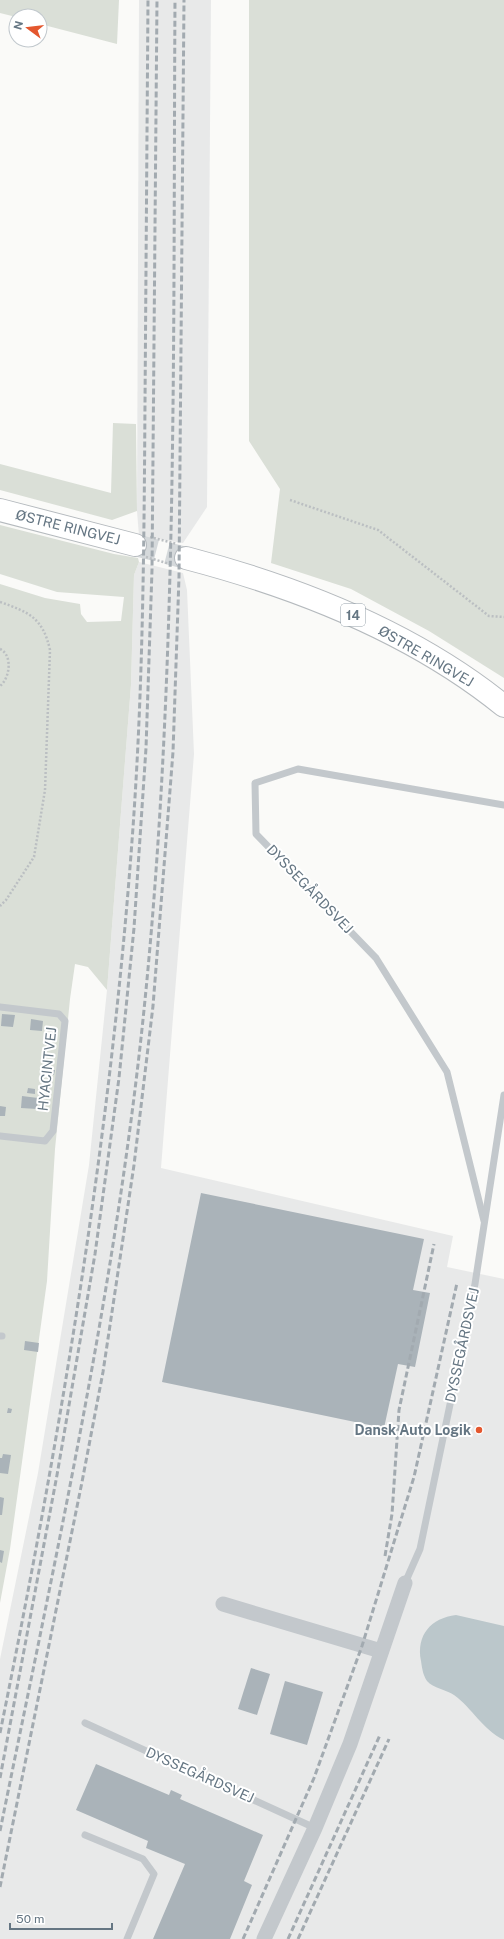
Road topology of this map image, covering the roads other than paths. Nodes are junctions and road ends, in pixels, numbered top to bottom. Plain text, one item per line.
1 (0, 510) edge
2 (140, 551) tunnel mouth
3 (179, 561) tunnel mouth
4 (504, 706) edge
5 (504, 805) edge
6 (0, 1007) edge
7 (504, 1095) edge
8 (0, 1136) edge
9 (484, 1221) junction
10 (405, 1583) joint
11 (223, 1604) dead end
12 (381, 1651) junction
13 (85, 1723) dead end
14 (315, 1828) junction
15 (85, 1835) dead end
16 (127, 1939) edge
17 (264, 1939) edge

1 - 2 main road, ØSTRE RINGVEJ
3 - 4 main road, ØSTRE RINGVEJ / 14
5 - 9 lane, DYSSEGÅRDSVEJ
6 - 8 lane, HYACINTVEJ
7 - 9 lane, DYSSEGÅRDSVEJ
9 - 10 lane, DYSSEGÅRDSVEJ
10 - 12 street, DYSSEGÅRDSVEJ
11 - 12 street
12 - 14 street, DYSSEGÅRDSVEJ
13 - 14 lane, DYSSEGÅRDSVEJ
14 - 17 street, DYSSEGÅRDSVEJ
15 - 16 lane

